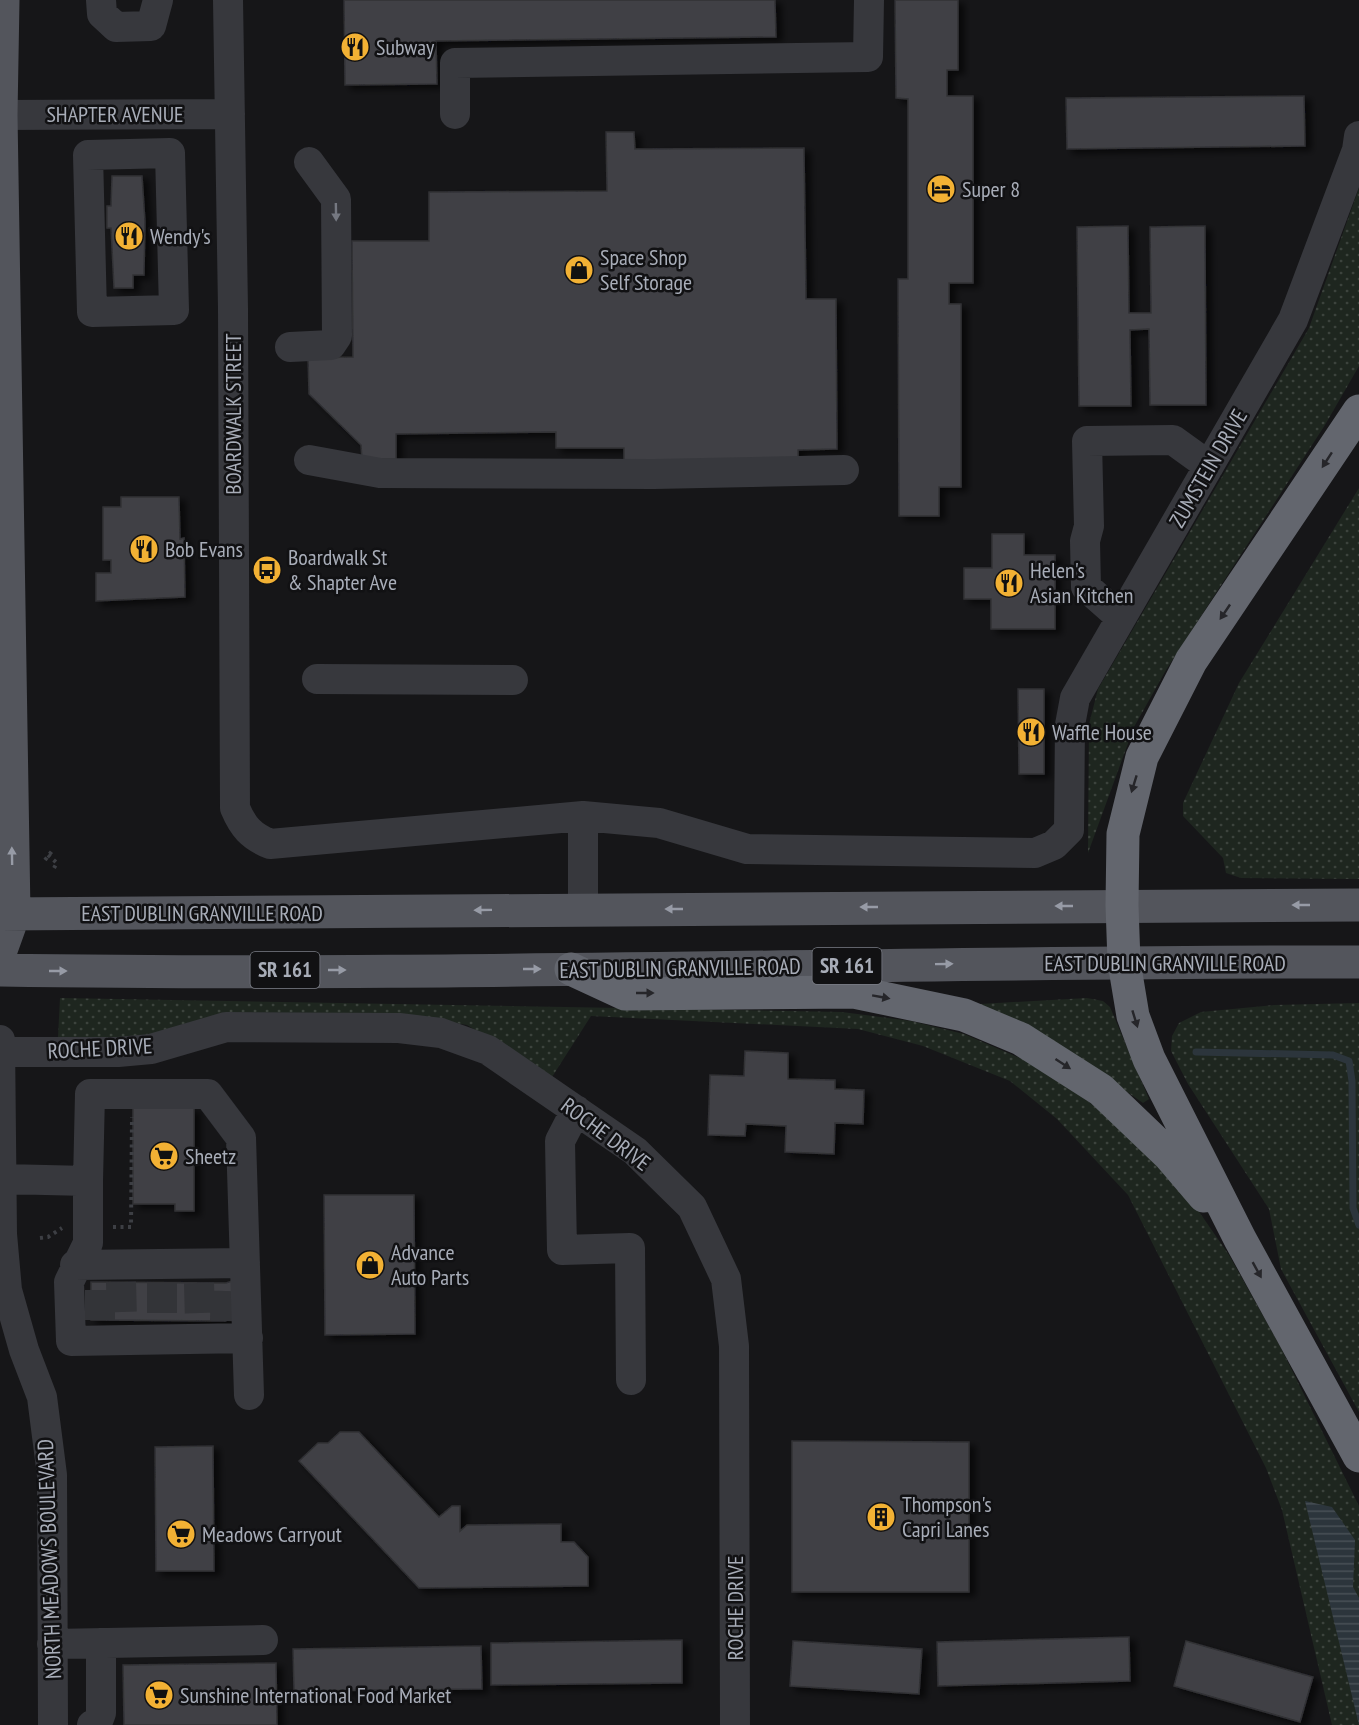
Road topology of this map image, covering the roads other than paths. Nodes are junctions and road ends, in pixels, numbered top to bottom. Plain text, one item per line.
1 (3, 0) edge
2 (101, 0) edge
3 (158, 0) edge
4 (228, 0) edge
5 (869, 0) edge
6 (230, 114) junction
7 (455, 114) dead end
8 (0, 115) edge
9 (1359, 135) edge
10 (309, 162) dead end
11 (174, 310) joint
12 (290, 347) dead end
13 (1359, 411) edge
14 (309, 460) dead end
15 (1209, 466) junction
16 (844, 470) dead end
17 (1120, 617) junction
18 (317, 679) dead end
19 (513, 680) dead end
20 (583, 816) junction
21 (1122, 905) junction
22 (1359, 905) edge
23 (583, 909) junction
24 (7, 914) edge
25 (0, 953) edge
26 (1124, 962) junction
27 (1359, 962) edge
28 (571, 969) junction
29 (0, 970) edge
30 (0, 1048) edge
31 (576, 1110) junction
32 (3, 1179) junction
33 (88, 1181) junction
34 (1240, 1239) junction
35 (219, 1271) junction
36 (104, 1272) junction
37 (220, 1331) junction
38 (631, 1380) dead end
39 (249, 1395) dead end
40 (1359, 1456) edge
41 (263, 1640) dead end
42 (101, 1642) junction
43 (52, 1644) junction
44 (54, 1725) edge
45 (92, 1725) edge
46 (735, 1725) edge

1 - 8 main road
2 - 3 street
4 - 6 street, BOARDWALK STREET
5 - 7 street
6 - 8 street, SHAPTER AVENUE
6 - 20 street, BOARDWALK STREET
24 -> 8 main road
9 - 15 street, ZUMSTEIN DRIVE
10 -> 12 street
11 - 11 street
13 -> 21 highway
14 - 16 street
15 - 17 street, ZUMSTEIN DRIVE
15 - 17 street
17 - 20 street, ZUMSTEIN DRIVE
18 - 19 street
20 - 23 street
22 -> 21 main road, EAST DUBLIN GRANVILLE ROAD
21 -> 23 main road, EAST DUBLIN GRANVILLE ROAD
21 - 26 highway
23 -> 24 main road, EAST DUBLIN GRANVILLE ROAD
24 - 25 main road
26 - 27 main road, EAST DUBLIN GRANVILLE ROAD / SR 161
28 -> 26 main road, EAST DUBLIN GRANVILLE ROAD / SR 161
26 -> 34 highway
29 -> 28 main road, EAST DUBLIN GRANVILLE ROAD / SR 161
28 -> 34 highway
30 - 31 street, ROCHE DRIVE
30 - 32 street, NORTH MEADOWS BOULEVARD
31 - 38 street
31 - 46 street, ROCHE DRIVE
32 - 33 street
32 - 43 street, NORTH MEADOWS BOULEVARD
33 - 35 street
33 - 36 street
34 -> 40 highway
35 - 36 street
35 - 37 street
36 - 37 street
37 - 39 street
41 - 42 street
42 - 43 street
42 - 45 street
43 - 44 street, NORTH MEADOWS BOULEVARD

